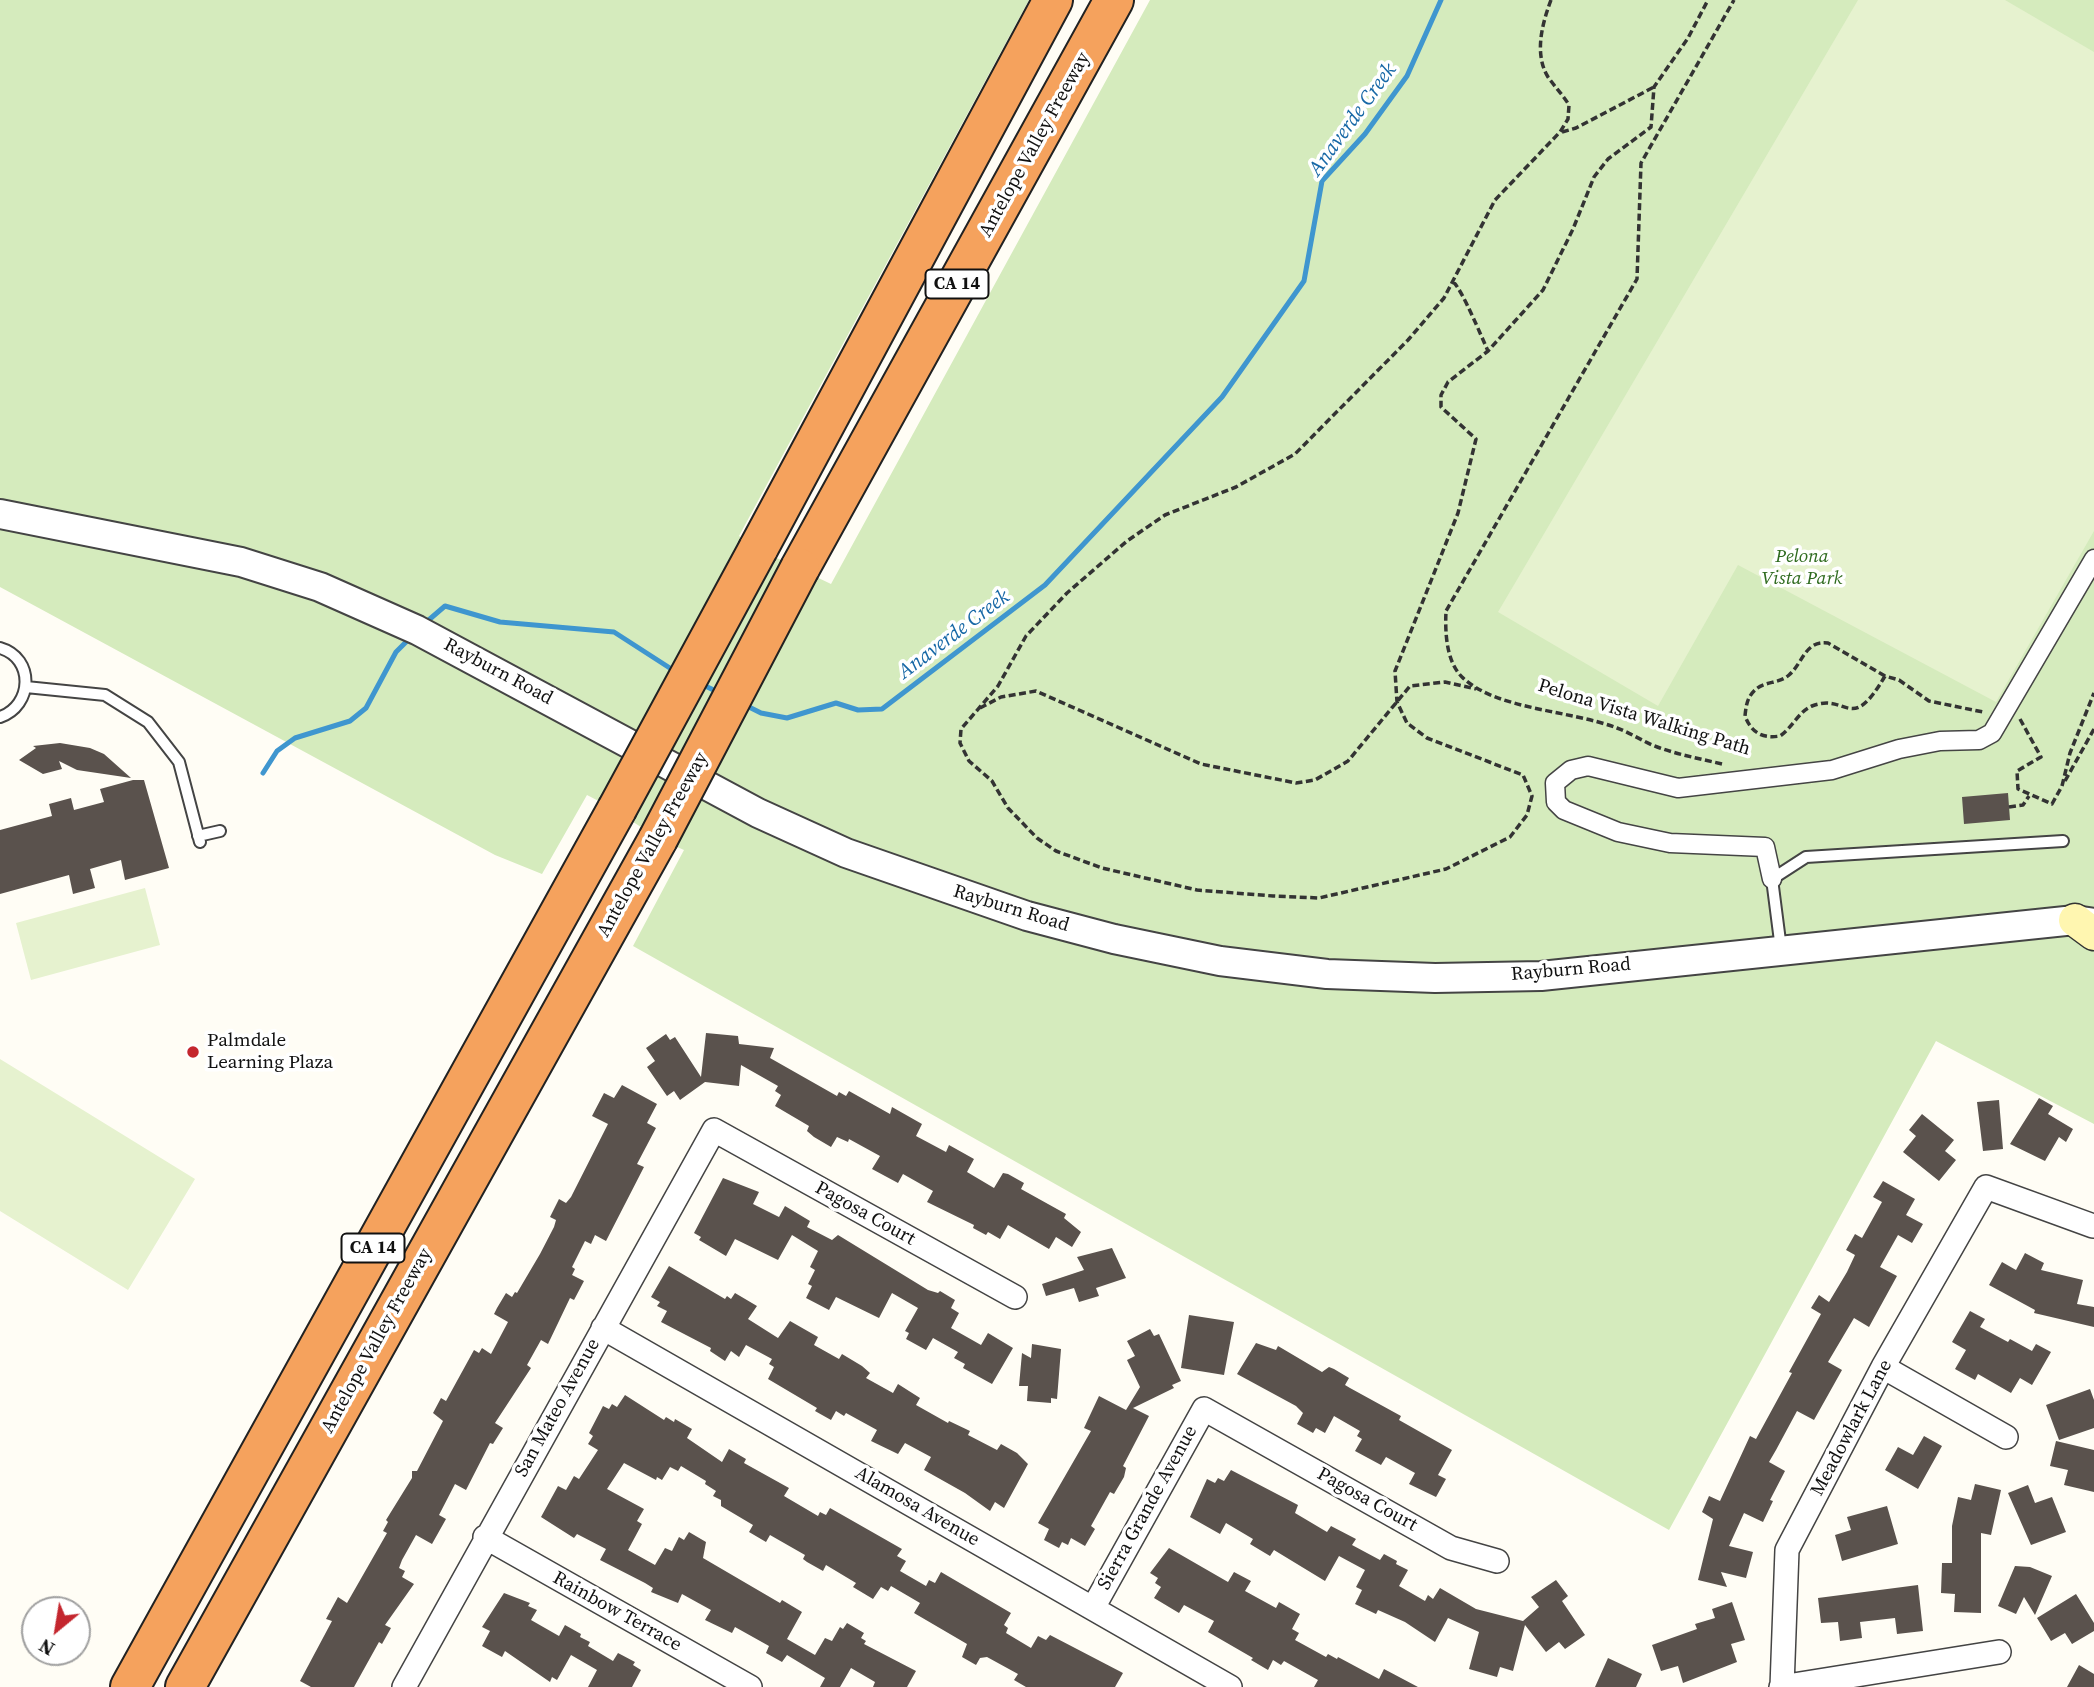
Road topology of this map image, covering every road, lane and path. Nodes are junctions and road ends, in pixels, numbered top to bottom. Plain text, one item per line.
1 (1054, 0) edge
2 (1115, 0) edge
3 (1550, 0) edge
4 (1709, 0) edge
5 (1734, 0) edge
6 (1654, 87) junction
7 (1560, 132) junction
8 (1453, 282) junction
9 (1488, 351) junction
10 (0, 514) edge
11 (2094, 559) edge
12 (0, 648) edge
13 (1885, 676) junction
14 (26, 687) junction
15 (1478, 690) junction
16 (2094, 693) edge
17 (1397, 702) junction
18 (977, 709) junction
19 (2003, 716) junction
20 (0, 717) edge
21 (2094, 729) edge
22 (2029, 734) dead end
23 (1768, 776) junction
24 (2062, 786) junction
25 (2029, 796) junction
26 (2009, 807) dead end
27 (220, 831) dead end
28 (2063, 841) dead end
29 (1772, 879) junction
30 (2089, 924) edge
31 (1781, 948) junction
32 (714, 1130) joint
33 (2093, 1226) edge
34 (1015, 1297) dead end
35 (603, 1328) junction
36 (1883, 1367) junction
37 (1204, 1409) joint
38 (2006, 1437) dead end
39 (485, 1538) junction
40 (1497, 1561) dead end
41 (1093, 1608) junction
42 (1999, 1652) dead end
43 (130, 1687) edge
44 (185, 1687) edge
45 (404, 1687) edge
46 (750, 1687) edge
47 (1230, 1687) edge
48 (1781, 1687) edge

1 - 43 highway, CA 14, bridge
2 - 44 highway, Antelope Valley Freeway / CA 14, bridge
3 - 7 path
4 - 6 path
5 - 15 path, Pelona Vista Walking Path
6 - 7 path
6 - 9 path
7 - 8 path
8 - 9 path
8 - 18 path
9 - 17 path
10 - 31 street, Rayburn Road
11 - 19 street, Pelona Vista Walking Path
12 - 14 lane
13 - 13 path
13 - 19 path
14 - 20 lane
14 - 27 lane
15 - 17 path
15 - 23 path, Pelona Vista Walking Path
16 - 24 path
17 - 18 path
17 - 18 path
19 - 23 street, Pelona Vista Walking Path
21 - 24 path
22 - 25 path
23 - 29 street
24 - 25 path
25 - 26 path
28 - 29 lane
29 - 31 lane
30 - 31 street, Rayburn Road
32 - 34 street, Pagosa Court
32 - 35 street, San Mateo Avenue
33 - 36 street, Meadowlark Lane
35 - 39 street, San Mateo Avenue
35 - 41 street, Alamosa Avenue
36 - 38 street
36 - 48 street, Meadowlark Lane
37 - 40 street, Pagosa Court
37 - 41 street, Sierra Grande Avenue
39 - 45 street, San Mateo Avenue
39 - 46 street, Rainbow Terrace
41 - 47 street, Alamosa Avenue
42 - 48 street

